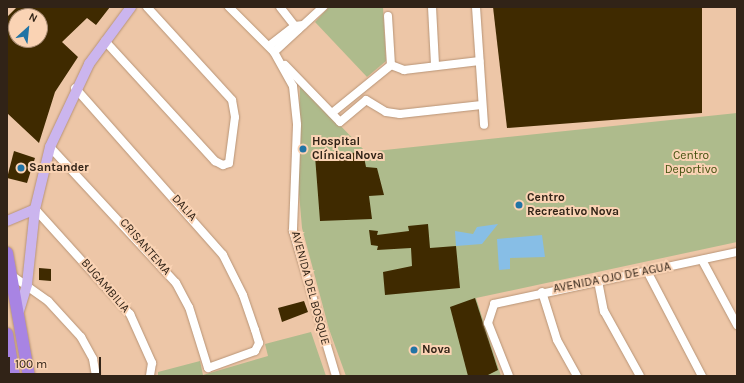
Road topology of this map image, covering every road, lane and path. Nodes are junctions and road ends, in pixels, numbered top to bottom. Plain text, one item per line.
1 (131, 7) edge
2 (147, 7) edge
3 (229, 7) edge
4 (280, 7) edge
5 (323, 7) edge
6 (432, 7) edge
7 (476, 7) edge
8 (388, 16) dead end
9 (299, 27) junction
10 (105, 41) junction
11 (271, 49) junction
12 (479, 61) junction
13 (282, 62) junction
14 (391, 65) junction
15 (436, 65) junction
16 (75, 88) junction
17 (482, 105) junction
18 (332, 113) junction
19 (484, 125) dead end
20 (50, 147) junction
21 (34, 209) junction
22 (7, 221) edge
23 (737, 252) edge
24 (7, 253) edge
25 (702, 260) junction
26 (647, 271) junction
27 (14, 277) junction
28 (598, 281) junction
29 (27, 284) junction
30 (542, 292) junction
31 (19, 311) junction
32 (737, 325) edge
33 (7, 334) edge
34 (208, 368) joint
35 (14, 376) edge
36 (29, 376) edge
37 (96, 376) edge
38 (150, 376) edge
39 (336, 376) edge
40 (509, 376) edge
41 (577, 376) edge
42 (640, 376) edge
43 (702, 376) edge

1 - 10 main road
2 - 10 street
3 - 11 street, AVENIDA DEL BOSQUE
4 - 9 street
5 - 9 street
6 - 15 street
7 - 12 street
8 - 14 street
9 - 11 street
10 - 16 main road
11 - 13 street, AVENIDA DEL BOSQUE
12 - 15 street
12 - 17 street
13 - 18 street
13 - 39 street, AVENIDA DEL BOSQUE
14 - 15 street
14 - 18 street
16 - 20 main road
16 - 34 street, DALIA
17 - 18 street
17 - 19 street
20 - 21 main road
20 - 34 street, CRISANTEMA
21 - 22 main road
21 - 29 main road
21 - 38 street, BUGAMBILIA
23 - 25 street, AVENIDA OJO DE AGUA
24 - 27 highway
25 - 26 street, AVENIDA OJO DE AGUA
25 - 32 street
26 - 28 street, AVENIDA OJO DE AGUA
26 - 43 street
27 - 29 street
27 - 31 highway
28 - 30 street, AVENIDA OJO DE AGUA
28 - 42 street
29 - 31 main road
29 - 37 street
30 - 40 street, AVENIDA OJO DE AGUA
30 - 41 street
31 - 36 highway
33 - 35 highway

